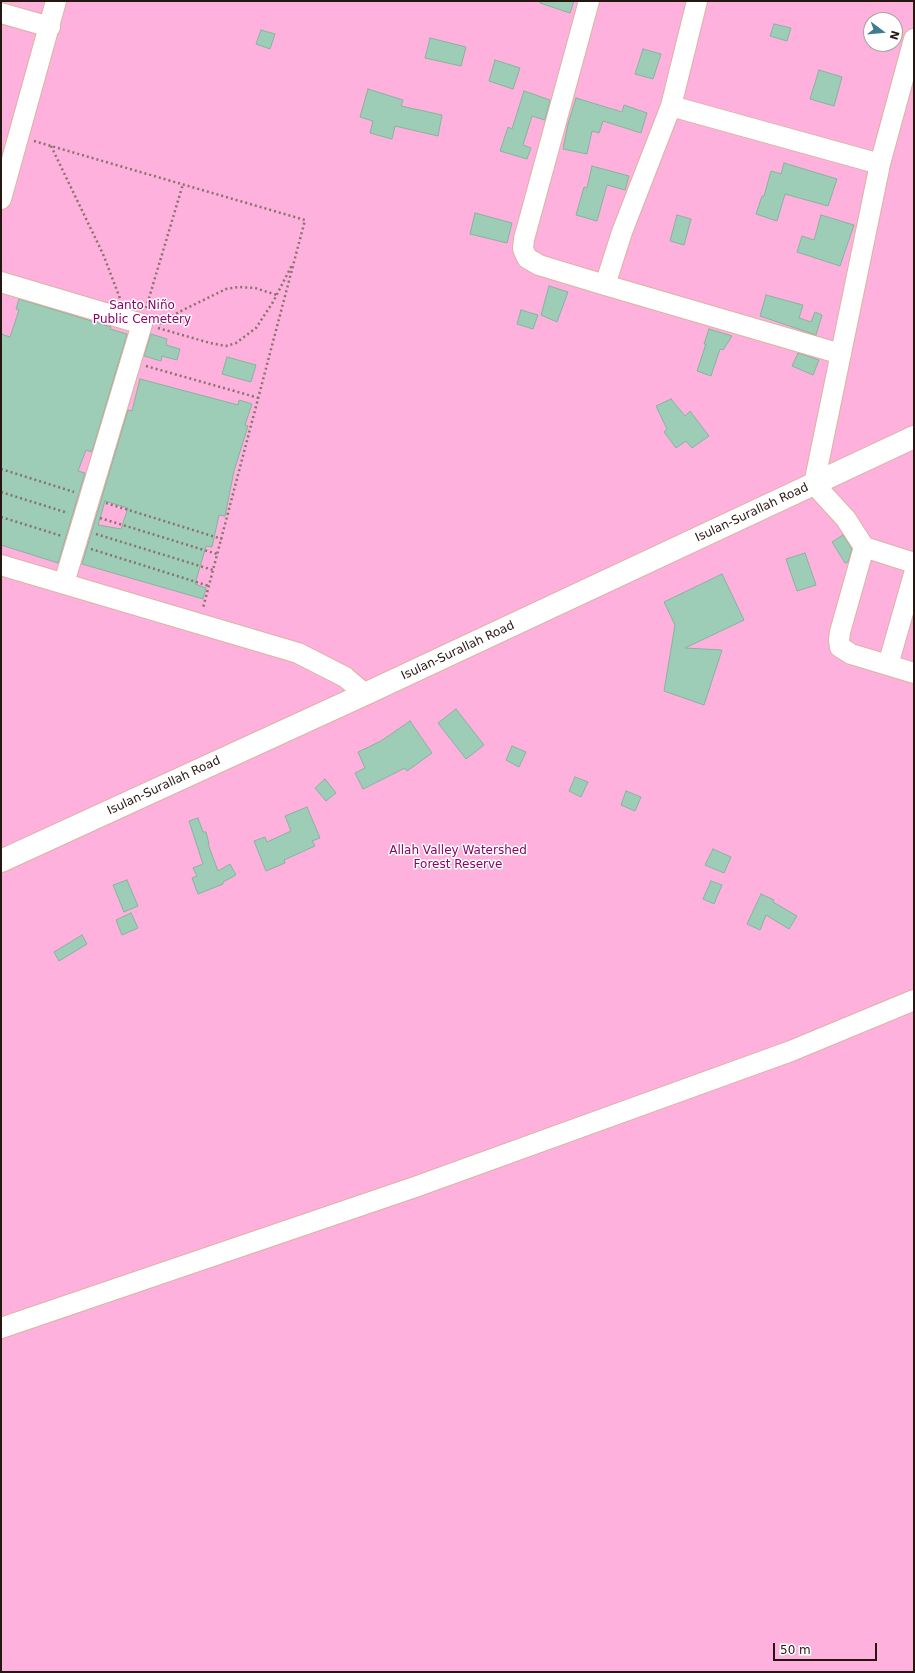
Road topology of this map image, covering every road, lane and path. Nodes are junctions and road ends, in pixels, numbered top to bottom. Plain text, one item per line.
1 (56, 1) edge
2 (589, 1) edge
3 (697, 1) edge
4 (1, 13) edge
5 (50, 26) junction
6 (914, 39) edge
7 (671, 106) junction
8 (19, 136) junction
9 (50, 145) junction
10 (880, 164) junction
11 (183, 184) junction
12 (1, 199) edge
13 (294, 259) junction
14 (1, 282) edge
15 (605, 285) junction
16 (277, 295) junction
17 (136, 322) junction
18 (841, 354) junction
19 (130, 361) junction
20 (259, 398) junction
21 (914, 437) edge
22 (1, 469) edge
23 (814, 484) junction
24 (1, 492) edge
25 (1, 517) edge
26 (82, 524) junction
27 (222, 539) junction
28 (864, 547) junction
29 (217, 554) junction
30 (914, 563) edge
31 (1, 565) edge
32 (213, 570) junction
33 (914, 574) edge
34 (64, 583) junction
35 (209, 586) junction
36 (199, 622) junction
37 (888, 666) junction
38 (914, 673) edge
39 (365, 694) junction
40 (1, 861) edge
41 (914, 1000) edge
42 (1, 1328) edge

1 - 5 street
2 - 15 street
3 - 7 street
4 - 5 street
5 - 8 street
6 - 10 street
7 - 10 street
7 - 15 street
8 - 9 path
8 - 12 street
9 - 11 path
9 - 17 path
10 - 18 street
11 - 13 path
11 - 17 path
13 - 16 path
13 - 20 path
14 - 17 street
15 - 18 street
16 - 16 path
17 - 19 street
18 - 23 street
19 - 20 path
19 - 26 street
20 - 27 path
21 - 23 highway, Isulan-Surallah Road
22 - 26 path
23 - 28 street
23 - 39 highway, Isulan-Surallah Road
24 - 26 path
25 - 26 path
26 - 27 path
26 - 29 path
26 - 32 path
26 - 34 street
26 - 35 path
27 - 29 path
28 - 30 street
28 - 37 street
29 - 32 path
31 - 34 street
32 - 35 path
33 - 37 street
34 - 36 street
35 - 36 path
36 - 39 street
37 - 38 street
39 - 40 highway, Isulan-Surallah Road
41 - 42 street

